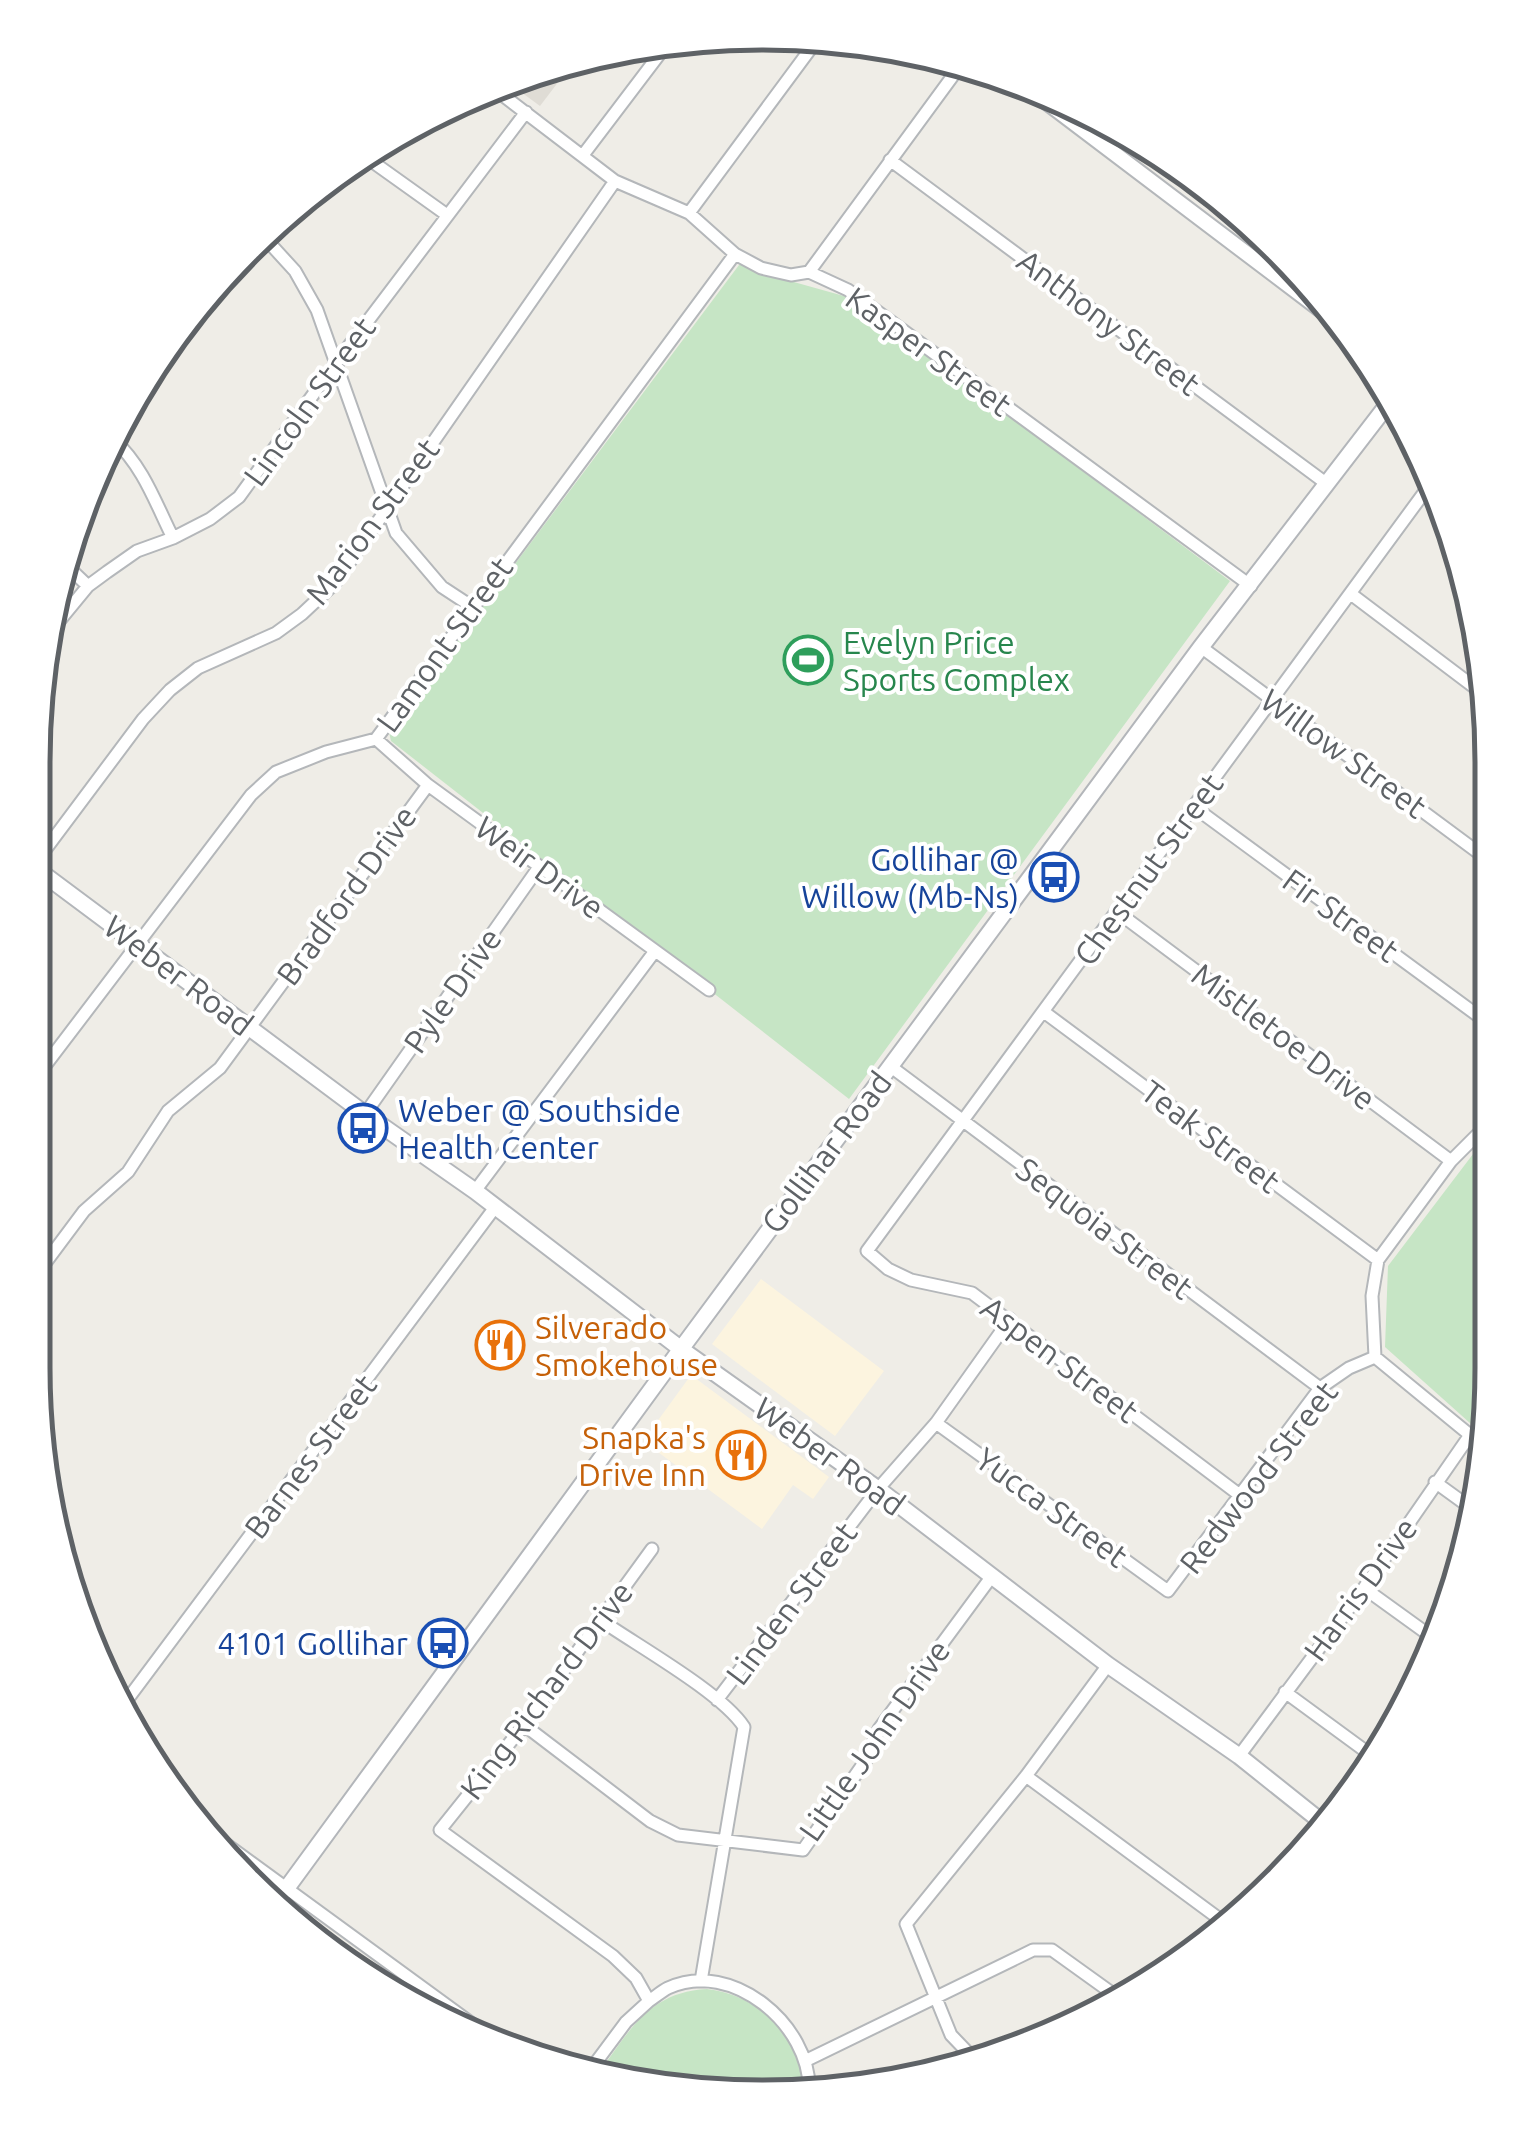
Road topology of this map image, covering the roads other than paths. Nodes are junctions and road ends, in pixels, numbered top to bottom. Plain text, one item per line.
1 (808, 52) edge
2 (656, 58) edge
3 (953, 76) edge
4 (506, 98) edge
5 (526, 112) junction
6 (1071, 120) edge
7 (584, 156) junction
8 (890, 160) junction
9 (376, 164) edge
10 (614, 180) junction
11 (689, 214) junction
12 (447, 215) junction
13 (272, 246) edge
14 (735, 254) junction
15 (809, 272) junction
16 (1298, 293) edge
17 (336, 363) junction
18 (1383, 411) edge
19 (123, 448) edge
20 (1327, 484) junction
21 (1423, 495) edge
22 (388, 504) junction
23 (172, 538) junction
24 (75, 574) edge
25 (88, 586) junction
26 (1251, 586) junction
27 (1351, 594) junction
28 (472, 606) junction
29 (66, 612) edge
30 (1201, 647) junction
31 (1470, 684) edge
32 (1272, 700) junction
33 (376, 739) junction
34 (428, 784) junction
35 (1194, 807) junction
36 (50, 843) edge
37 (1475, 849) edge
38 (539, 867) junction
39 (50, 879) edge
40 (1116, 911) junction
41 (137, 943) junction
42 (655, 951) junction
43 (709, 990) dead end
44 (1044, 1012) junction
45 (1475, 1013) edge
46 (248, 1027) junction
47 (50, 1060) edge
48 (890, 1066) junction
49 (365, 1114) junction
50 (962, 1122) junction
51 (1475, 1137) edge
52 (1451, 1161) junction
53 (475, 1191) junction
54 (496, 1206) junction
55 (867, 1251) joint
56 (50, 1257) edge
57 (1378, 1260) junction
58 (1010, 1320) junction
59 (681, 1348) junction
60 (1375, 1357) junction
61 (1320, 1388) junction
62 (936, 1423) junction
63 (1470, 1436) joint
64 (1435, 1482) junction
65 (878, 1489) junction
66 (1241, 1496) junction
67 (1462, 1502) edge
68 (652, 1549) dead end
69 (992, 1576) junction
70 (1364, 1588) junction
71 (1168, 1591) joint
72 (602, 1621) junction
73 (1424, 1631) edge
74 (1108, 1665) junction
75 (1285, 1692) junction
76 (130, 1696) edge
77 (717, 1700) junction
78 (524, 1725) junction
79 (1364, 1750) edge
80 (1239, 1756) junction
81 (1026, 1776) junction
82 (1315, 1817) edge
83 (727, 1838) junction
84 (248, 1860) edge
85 (288, 1888) junction
86 (283, 1894) edge
87 (1216, 1916) edge
88 (701, 1981) junction
89 (1109, 1991) edge
90 (936, 1996) junction
91 (649, 2001) junction
92 (453, 2010) edge
93 (965, 2050) edge
94 (597, 2060) edge
95 (806, 2060) junction
96 (808, 2078) edge

1 - 11 street
2 - 7 street
3 - 8 street
4 - 5 street, Kasper Street
5 - 7 street, Kasper Street
5 - 12 street, Lincoln Street
6 - 16 street
7 - 10 street, Kasper Street
8 - 15 street
8 - 20 street, Anthony Street
9 - 12 street
10 - 11 street, Kasper Street
10 - 22 street, Marion Street
11 - 14 street, Kasper Street
12 - 17 street, Lincoln Street
13 - 17 street
14 - 15 street, Kasper Street
14 - 28 street, Lamont Street
15 - 26 street, Kasper Street
17 - 22 street
17 - 23 street, Lincoln Street
18 - 20 main road, Gollihar Road
19 - 23 street
20 - 26 main road, Gollihar Road
21 - 27 street, Chestnut Street
22 - 28 street
22 - 36 street, Marion Street
23 - 25 street, Lincoln Street
24 - 25 street
25 - 29 street, Lincoln Street
26 - 30 main road, Gollihar Road
27 - 31 street
27 - 32 street, Chestnut Street
28 - 33 street, Lamont Street
30 - 32 street, Willow Street
30 - 48 main road, Gollihar Road
32 - 35 street, Chestnut Street
32 - 37 street, Willow Street
33 - 34 street, Weir Drive
33 - 41 street, Lamont Street
34 - 38 street, Weir Drive
34 - 46 street, Bradford Drive
35 - 40 street, Chestnut Street
35 - 45 street, Fir Street
38 - 42 street, Weir Drive
38 - 49 street, Pyle Drive
39 - 41 main road, Weber Road
40 - 44 street, Chestnut Street
40 - 52 street, Mistletoe Drive
41 - 46 main road, Weber Road
41 - 47 street, Lamont Street
42 - 43 street, Weir Drive
42 - 53 street
44 - 50 street, Chestnut Street
44 - 57 street, Teak Street
46 - 49 main road, Weber Road
46 - 56 street, Bradford Drive
48 - 50 street, Sequoia Street
48 - 59 main road, Gollihar Road
49 - 53 main road, Weber Road
50 - 55 street, Chestnut Street
50 - 61 street, Sequoia Street
51 - 52 street
52 - 57 street
53 - 54 main road, Weber Road
54 - 59 main road, Weber Road
54 - 76 street, Barnes Street
55 - 58 street, Aspen Street
57 - 60 street
58 - 62 street, Linden Street
58 - 66 street, Aspen Street
59 - 65 main road, Weber Road
59 - 85 main road, Gollihar Road
60 - 61 street, Redwood Street
60 - 63 street
61 - 66 street, Redwood Street
62 - 65 street, Linden Street
62 - 71 street, Yucca Street
63 - 64 street, Harris Drive
64 - 67 street
64 - 70 street, Harris Drive
65 - 69 main road, Weber Road
65 - 77 street, Linden Street
66 - 71 street, Redwood Street
68 - 72 street, King Richard Drive
69 - 74 main road, Weber Road
69 - 83 street, Little John Drive
70 - 73 street
70 - 75 street, Harris Drive
72 - 77 street
72 - 78 street, King Richard Drive
74 - 80 main road, Weber Road
74 - 81 street
75 - 79 street
75 - 80 street, Harris Drive
77 - 83 street, Linden Street
78 - 83 street, Little John Drive
78 - 91 street, King Richard Drive
80 - 82 main road, Weber Road
81 - 87 street
81 - 90 street
83 - 88 street, Linden Street
84 - 85 street
85 - 86 main road, Gollihar Road
85 - 92 street
88 - 91 street
88 - 95 street
89 - 90 street
90 - 93 street
90 - 95 street
91 - 94 street
95 - 96 street

